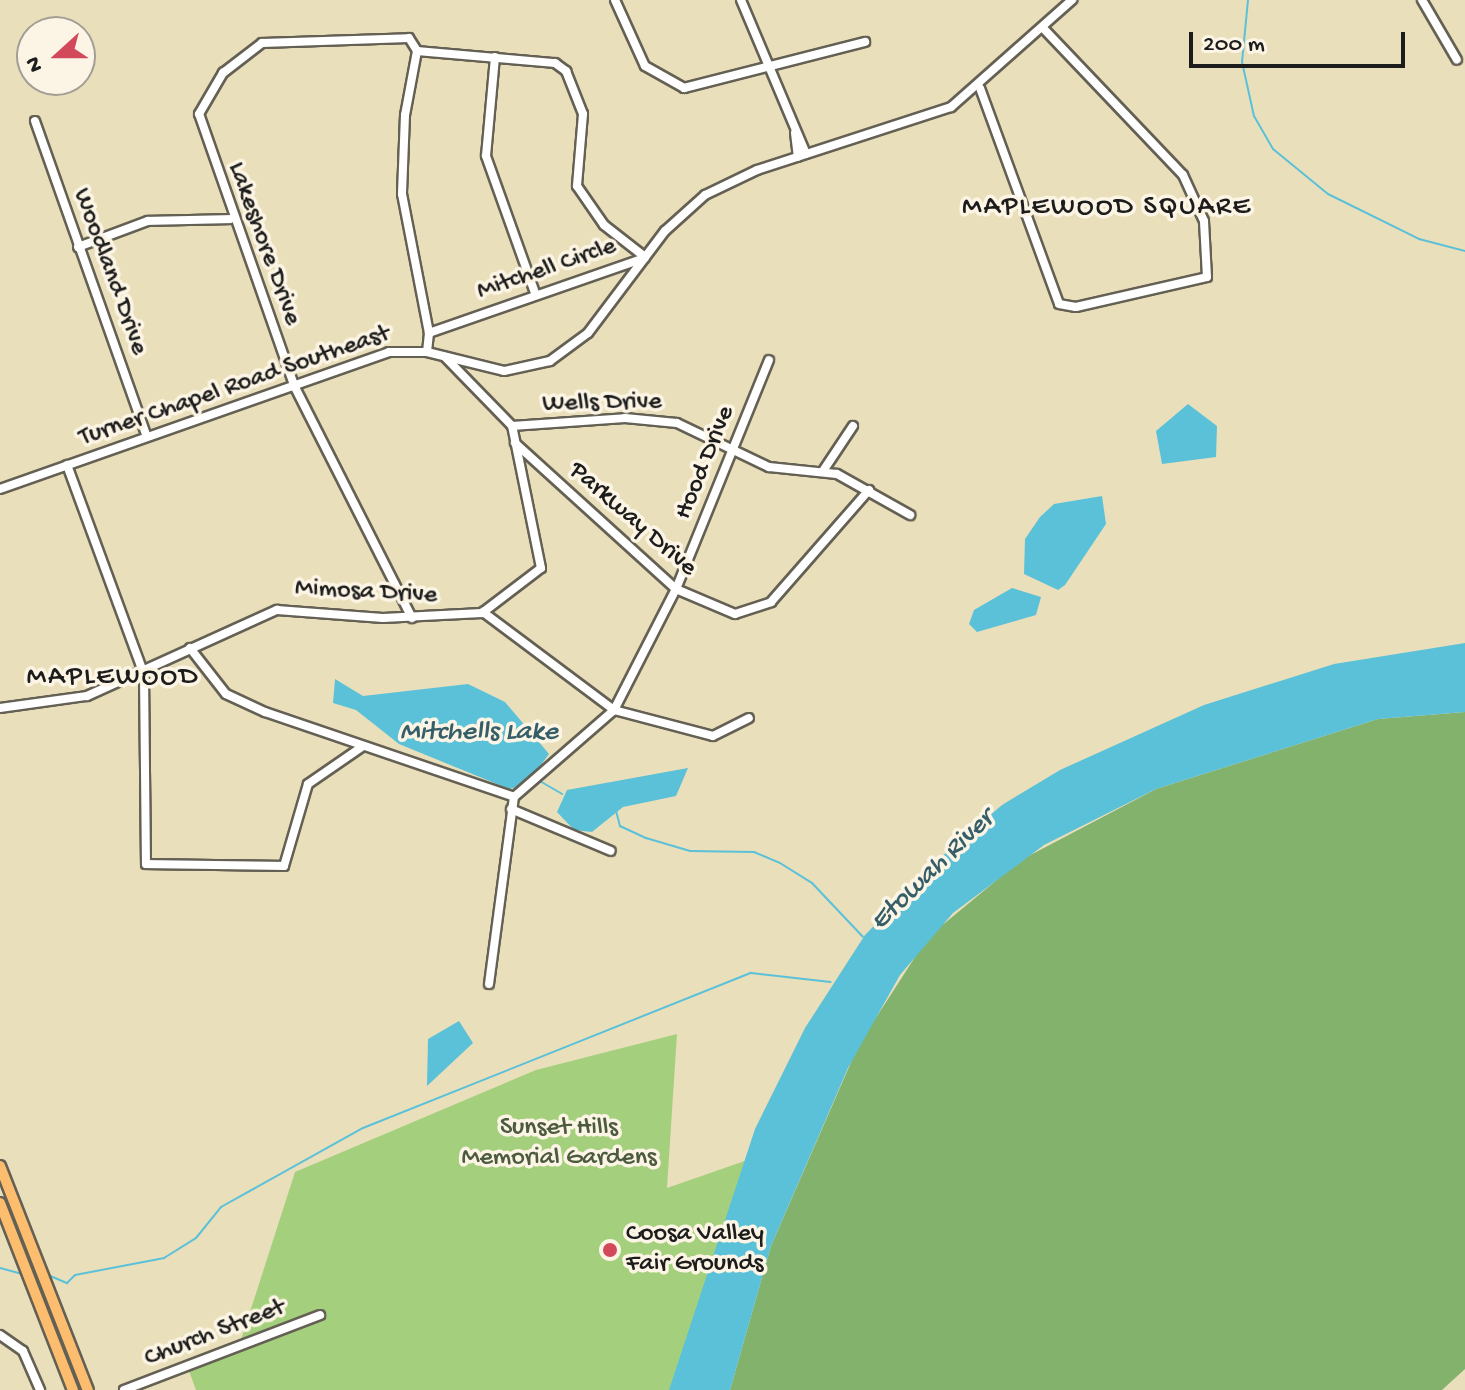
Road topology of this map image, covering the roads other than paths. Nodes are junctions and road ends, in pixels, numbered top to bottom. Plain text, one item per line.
1 (615, 0) edge
2 (741, 0) edge
3 (1072, 0) edge
4 (1422, 0) edge
5 (1043, 28) junction
6 (865, 42) dead end
7 (417, 51) junction
8 (495, 57) junction
9 (1457, 60) dead end
10 (770, 70) junction
11 (980, 88) junction
12 (35, 121) dead end
13 (802, 156) junction
14 (230, 219) junction
15 (78, 247) junction
16 (645, 257) junction
17 (535, 293) junction
18 (429, 333) junction
19 (427, 352) junction
20 (445, 357) junction
21 (769, 360) dead end
22 (294, 385) junction
23 (512, 426) junction
24 (853, 426) dead end
25 (147, 437) junction
26 (515, 443) junction
27 (734, 451) junction
28 (67, 465) junction
29 (823, 471) junction
30 (0, 489) edge
31 (869, 490) junction
32 (910, 515) dead end
33 (676, 589) junction
34 (483, 612) junction
35 (412, 618) junction
36 (190, 648) junction
37 (144, 674) junction
38 (0, 708) edge
39 (614, 710) junction
40 (749, 718) dead end
41 (363, 746) junction
42 (514, 797) junction
43 (511, 809) junction
44 (611, 851) dead end
45 (489, 984) dead end
46 (0, 1166) edge
47 (0, 1203) edge
48 (320, 1315) dead end
49 (0, 1335) edge
50 (40, 1390) edge
51 (73, 1390) edge
52 (88, 1390) edge
53 (124, 1390) edge

1 - 10 street
2 - 10 street
3 - 5 street, Turner Chapel Road Southeast
4 - 9 street
5 - 11 street, Turner Chapel Road Southeast
5 - 11 street
6 - 10 street
7 - 8 street, Mitchell Circle
7 - 14 street, Lakeshore Drive
7 - 18 street
8 - 16 street, Mitchell Circle
8 - 17 street
10 - 13 street
11 - 13 street, Turner Chapel Road Southeast
12 - 15 street, Woodland Drive
13 - 16 street, Turner Chapel Road Southeast
14 - 15 street
14 - 22 street, Lakeshore Drive
15 - 25 street, Woodland Drive
16 - 17 street, Mitchell Circle
16 - 20 street, Turner Chapel Road Southeast
17 - 18 street, Mitchell Circle
18 - 19 street
19 - 20 street, Turner Chapel Road Southeast
19 - 22 street, Turner Chapel Road Southeast
20 - 23 street
21 - 27 street, Hood Drive
22 - 25 street, Turner Chapel Road Southeast
22 - 35 street, Lakeshore Drive
23 - 26 street
23 - 27 street, Wells Drive
24 - 29 street
25 - 28 street, Turner Chapel Road Southeast
26 - 33 street, Parkway Drive
26 - 34 street
27 - 29 street, Wells Drive
27 - 33 street, Hood Drive
28 - 30 street, Turner Chapel Road Southeast
28 - 37 street
29 - 31 street, Wells Drive
31 - 32 street, Wells Drive
31 - 33 street, Parkway Drive
33 - 39 street, Hood Drive
34 - 35 street, Mimosa Drive
34 - 39 street
35 - 36 street, Mimosa Drive
36 - 37 street, Mimosa Drive
36 - 41 street
37 - 38 street, Mimosa Drive
37 - 41 street
39 - 40 street
39 - 42 street
41 - 42 street
42 - 43 street
43 - 44 street
43 - 45 street
46 - 52 main road
47 - 51 main road
48 - 53 street, Church Street
49 - 50 street

